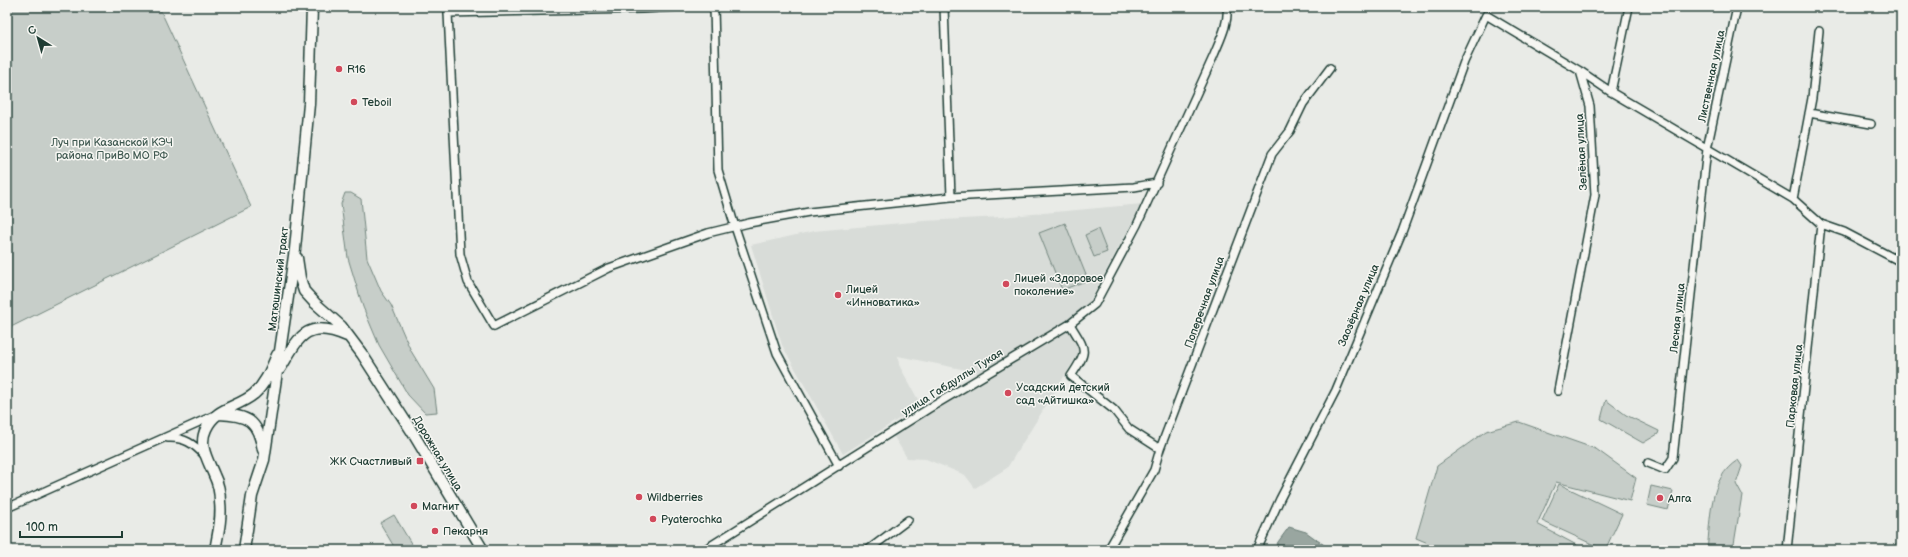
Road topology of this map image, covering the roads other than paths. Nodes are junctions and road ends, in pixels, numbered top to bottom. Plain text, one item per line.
1 (312, 7) edge
2 (676, 7) edge
3 (714, 7) edge
4 (944, 7) edge
5 (1227, 7) edge
6 (1629, 7) edge
7 (1737, 7) edge
8 (1819, 31) dead end
9 (1330, 68) dead end
10 (1580, 71) junction
11 (1611, 92) junction
12 (1809, 113) junction
13 (1870, 124) dead end
14 (1707, 148) junction
15 (1156, 183) junction
16 (951, 197) junction
17 (1793, 200) junction
18 (1821, 224) junction
19 (735, 227) junction
20 (295, 249) junction
21 (1901, 262) edge
22 (1070, 324) junction
23 (349, 337) junction
24 (282, 344) junction
25 (278, 372) junction
26 (1558, 391) dead end
27 (216, 414) junction
28 (164, 439) junction
29 (1160, 449) junction
30 (205, 455) junction
31 (264, 460) junction
32 (1648, 463) dead end
33 (839, 466) junction
34 (7, 508) edge
35 (908, 520) dead end
36 (215, 550) edge
37 (244, 550) edge
38 (483, 550) edge
39 (704, 550) edge
40 (868, 550) edge
41 (1108, 550) edge
42 (1257, 550) edge
43 (1787, 550) edge

1 - 20 street, Матюшинский тракт
2 - 19 street
3 - 19 street
4 - 16 street
5 - 15 street, улица Габдуллы Тукая
6 - 11 street
7 - 14 street, Лиственная улица
8 - 12 street
9 - 29 street, Поперечная улица
10 - 11 street
10 - 26 street, Зелёная улица
10 - 42 street, Заозёрная улица
11 - 14 street
12 - 13 street
12 - 17 street
14 - 17 street
14 - 32 street, Лесная улица
15 - 16 street
15 - 22 street, улица Габдуллы Тукая
16 - 19 street
17 - 18 street
18 - 21 street
18 - 43 street, Парковая улица
19 - 33 street
20 - 23 street, Дорожная улица
20 - 24 street, Матюшинский тракт
22 - 29 street
22 - 33 street, улица Габдуллы Тукая
23 - 25 street
23 - 38 street, Дорожная улица
24 - 25 street, Матюшинский тракт
24 - 27 street
25 - 31 street, Матюшинский тракт
27 - 28 street
27 - 30 street
27 - 31 street
28 - 30 street
28 - 34 street
29 - 41 street, Поперечная улица
30 - 36 street
31 - 37 street, Матюшинский тракт
33 - 39 street, улица Габдуллы Тукая
35 - 40 street

